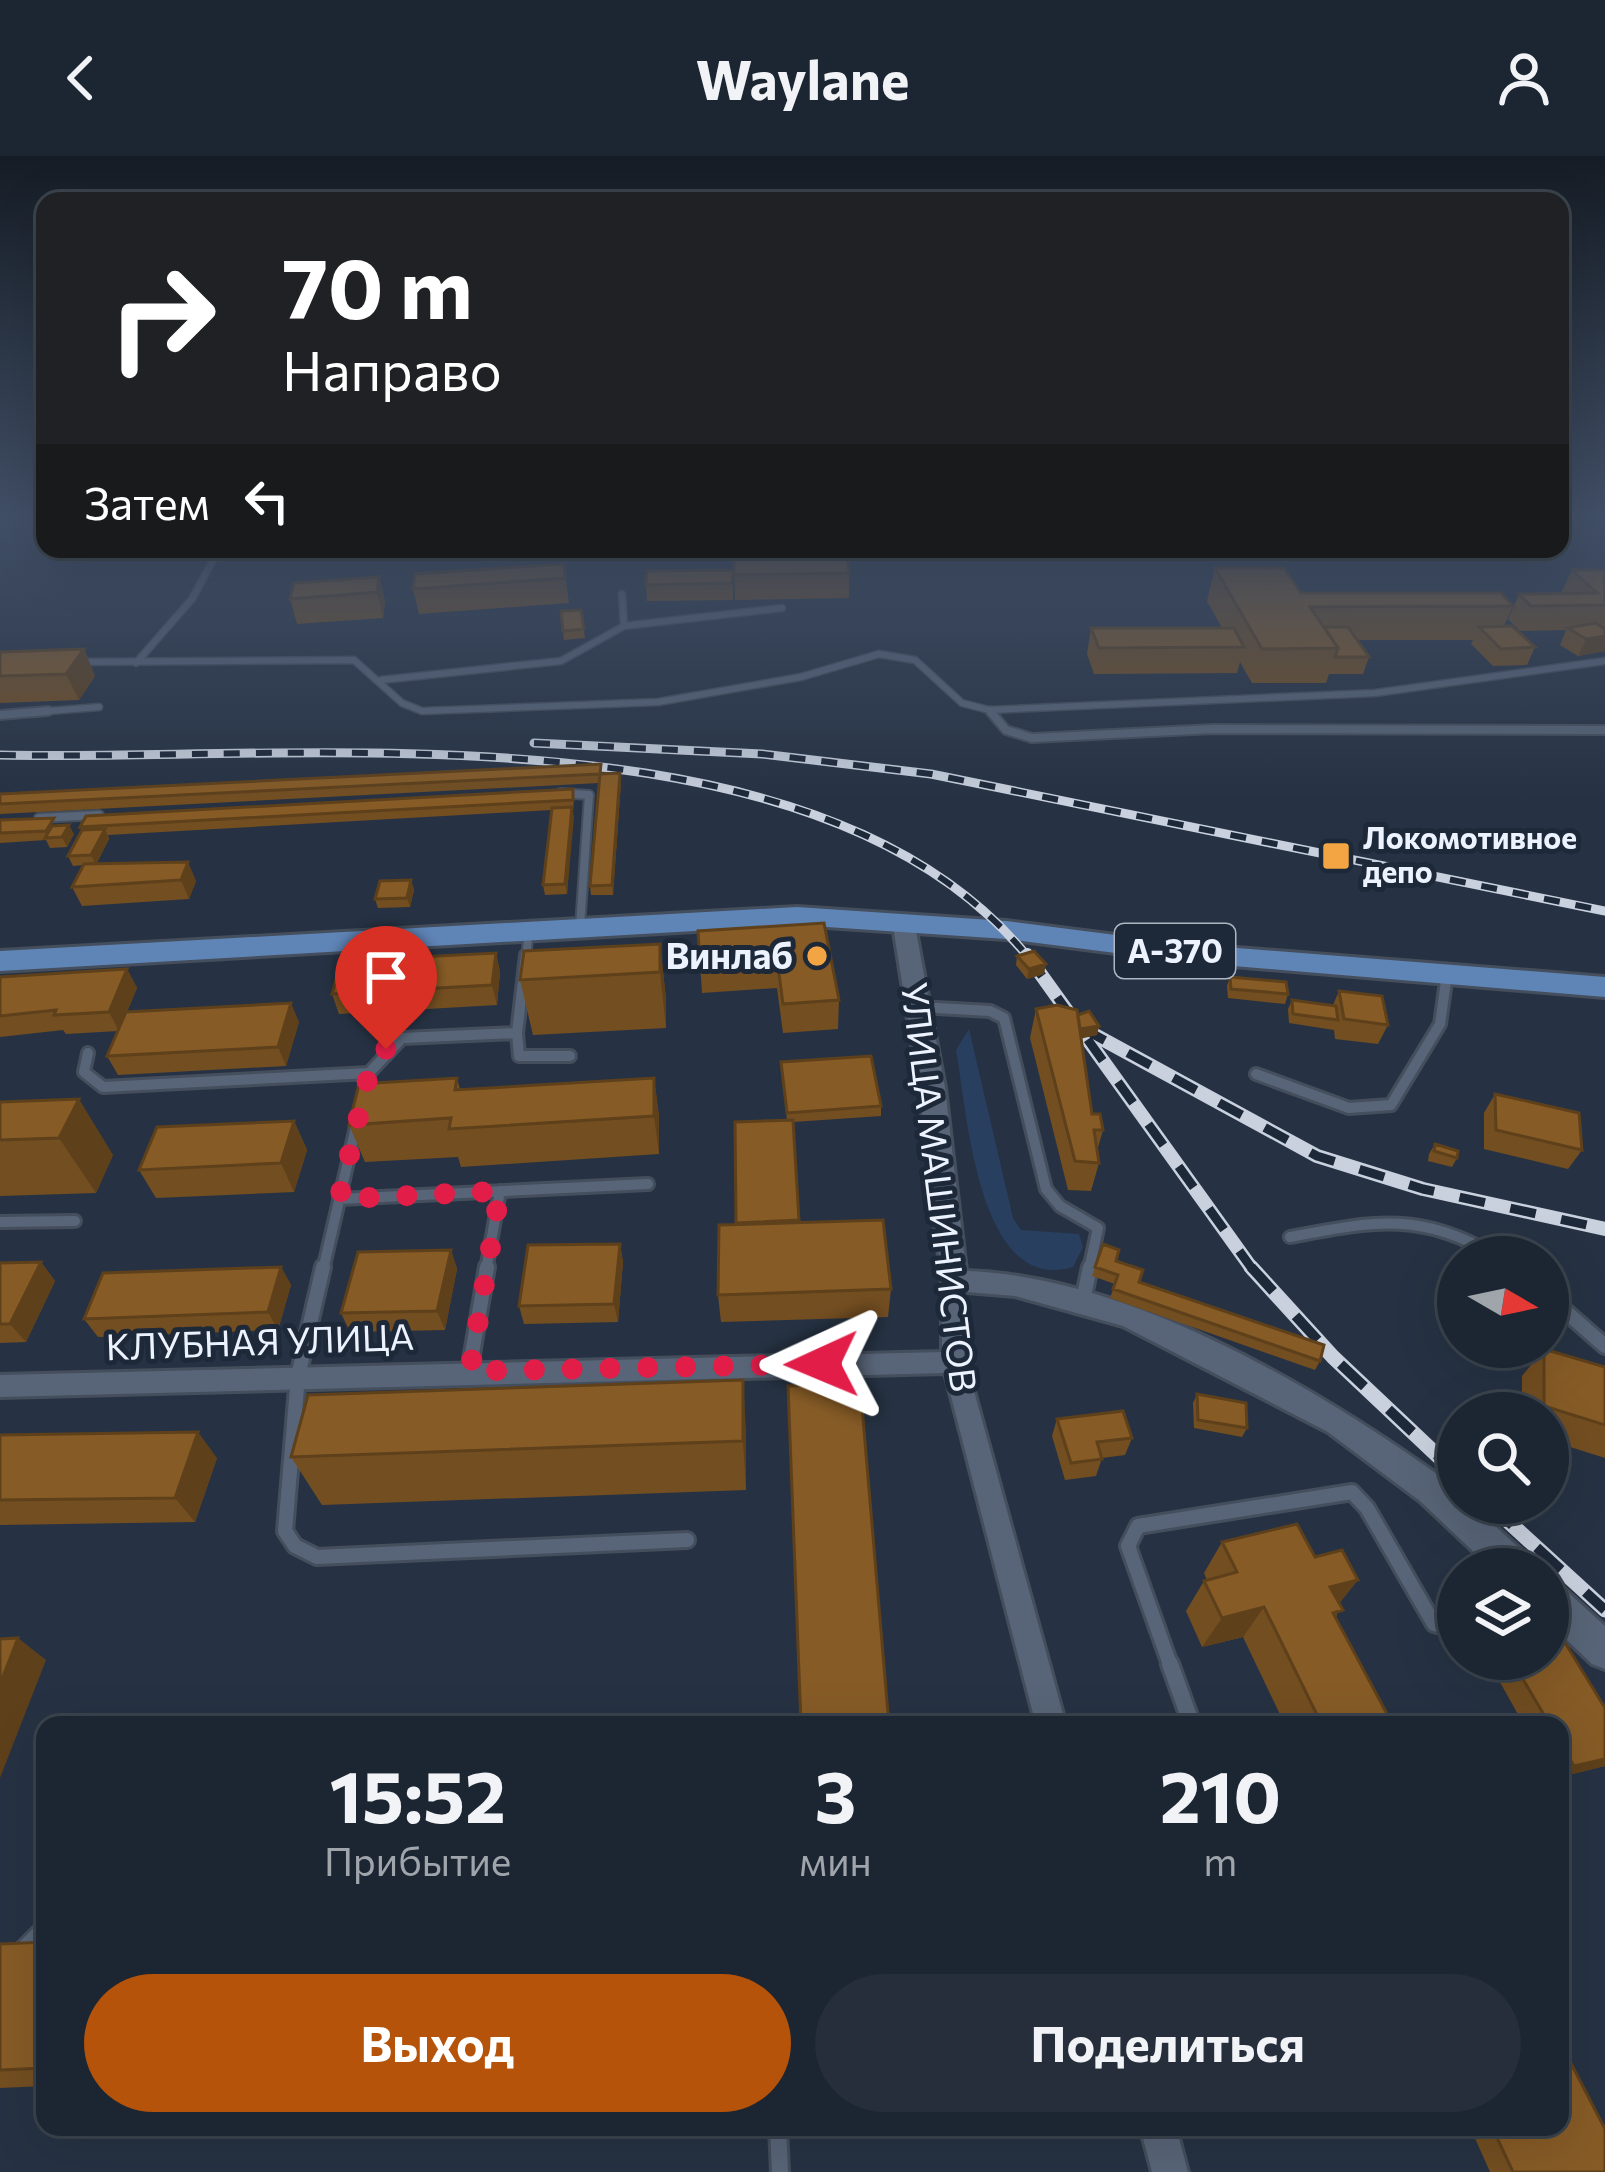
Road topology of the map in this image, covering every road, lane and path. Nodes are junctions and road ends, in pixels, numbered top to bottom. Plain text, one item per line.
1 (178, 615) edge
2 (623, 615) edge
3 (720, 615) edge
4 (624, 626) junction
5 (70, 662) edge
6 (1605, 662) edge
7 (136, 663) junction
8 (381, 680) junction
9 (99, 707) dead end
10 (989, 710) junction
11 (0, 715) edge
12 (1605, 730) edge
13 (537, 794) edge
14 (117, 814) edge
15 (23, 819) edge
16 (580, 926) junction
17 (904, 926) junction
18 (529, 930) junction
19 (0, 961) edge
20 (1447, 974) junction
21 (1605, 986) edge
22 (918, 1007) junction
23 (518, 1033) junction
24 (88, 1053) dead end
25 (570, 1056) dead end
26 (369, 1073) junction
27 (1256, 1074) dead end
28 (648, 1184) dead end
29 (500, 1191) junction
30 (339, 1199) junction
31 (75, 1220) dead end
32 (0, 1222) edge
33 (1465, 1236) edge
34 (1290, 1237) dead end
35 (953, 1282) junction
36 (1083, 1300) junction
37 (1569, 1314) edge
38 (1605, 1346) edge
39 (954, 1362) junction
40 (470, 1371) junction
41 (298, 1376) junction
42 (0, 1386) edge
43 (687, 1540) dead end
44 (1494, 1548) edge
45 (1569, 1618) edge
46 (1437, 1625) edge
47 (1605, 1652) edge
48 (1049, 1716) edge
49 (1189, 1716) edge
50 (36, 1938) edge
51 (12, 1963) edge
52 (778, 2136) edge
53 (1159, 2136) edge
54 (780, 2172) edge
55 (1169, 2172) edge

1 - 7 lane
2 - 4 lane
3 - 4 lane
4 - 8 lane
5 - 7 lane
6 - 10 lane
7 - 8 lane
8 - 10 lane
9 - 11 lane
10 - 12 lane
13 - 16 lane
14 - 15 lane
16 - 17 highway, А-370
16 - 18 highway, А-370
17 - 20 highway, А-370
17 - 22 street, УЛИЦА МАШИНИСТОВ
18 - 19 highway, А-370
18 - 23 lane
20 - 21 highway, А-370
20 - 27 lane
22 - 35 street, УЛИЦА МАШИНИСТОВ
22 - 36 lane
23 - 25 lane
23 - 26 lane
24 - 26 lane
26 - 30 lane
28 - 29 lane
29 - 30 lane
29 - 40 lane
30 - 41 lane
31 - 32 lane
33 - 34 lane
35 - 36 street
35 - 39 street, УЛИЦА МАШИНИСТОВ
36 - 44 street
37 - 38 lane
39 - 40 street, КЛУБНАЯ УЛИЦА
39 - 48 street, УЛИЦА МАШИНИСТОВ
40 - 41 street, КЛУБНАЯ УЛИЦА
41 - 42 street, КЛУБНАЯ УЛИЦА
41 - 43 lane
45 - 47 street
46 - 49 lane
50 - 51 lane
52 - 54 lane
53 - 55 street

